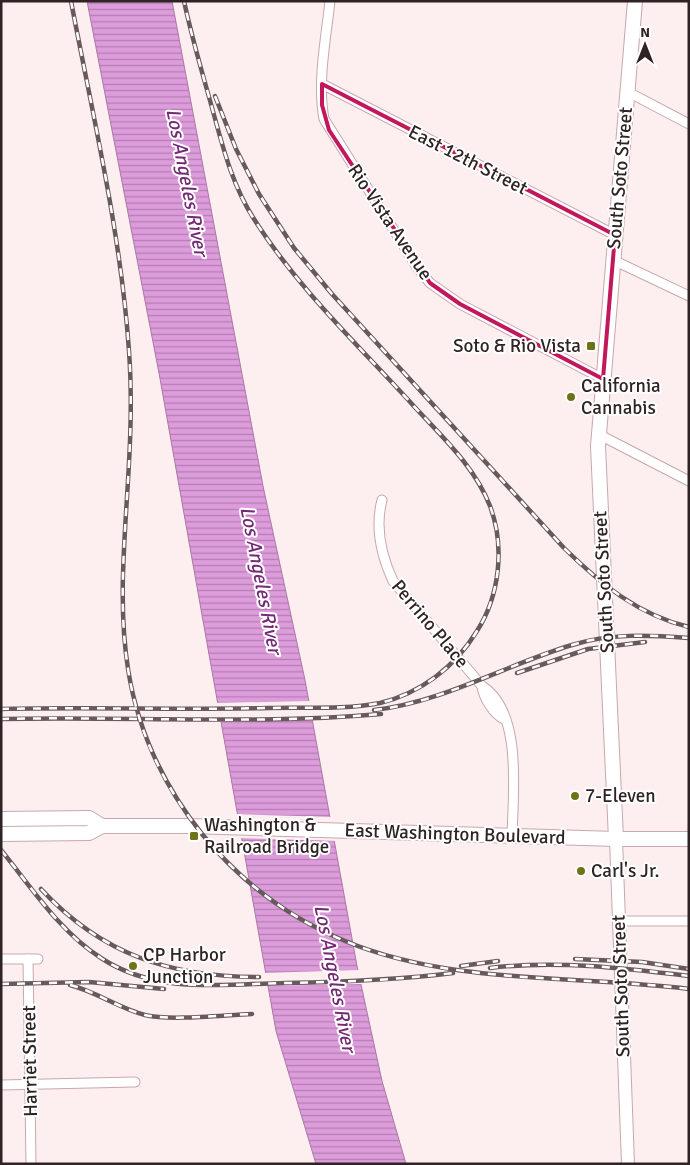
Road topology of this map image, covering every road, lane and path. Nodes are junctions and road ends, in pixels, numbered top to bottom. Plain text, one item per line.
1 (330, 1) edge
2 (636, 1) edge
3 (322, 84) junction
4 (628, 92) junction
5 (689, 124) edge
6 (615, 235) junction
7 (613, 260) junction
8 (689, 296) edge
9 (603, 379) junction
10 (598, 434) junction
11 (689, 481) edge
12 (382, 500) dead end
13 (1, 819) edge
14 (102, 826) junction
15 (1, 834) edge
16 (512, 836) junction
17 (616, 839) junction
18 (689, 839) edge
19 (689, 921) edge
20 (619, 922) junction
21 (28, 959) junction
22 (38, 959) dead end
23 (1, 960) edge
24 (135, 1082) dead end
25 (1, 1085) edge
26 (30, 1085) junction
27 (32, 1164) edge
28 (628, 1164) edge

1 - 3 street, Rio Vista Avenue
2 - 4 main road, South Soto Street
3 - 6 street, East 12th Street
3 - 9 street, Rio Vista Avenue
4 - 5 street
4 - 6 main road, South Soto Street
6 - 7 main road, South Soto Street
7 - 8 street
7 - 9 main road, South Soto Street
9 - 10 main road, South Soto Street
10 - 11 street
10 - 17 main road, South Soto Street
12 - 16 street, Perrino Place
13 - 14 main road, East Washington Boulevard
14 - 15 main road, East Washington Boulevard
14 - 16 main road, East Washington Boulevard
16 - 17 main road, East Washington Boulevard
17 - 18 main road, East Washington Boulevard
17 - 20 main road, South Soto Street
19 - 20 street
20 - 28 main road, South Soto Street
21 - 22 street
21 - 23 street
21 - 26 street, Harriet Street
24 - 26 street
25 - 26 street
26 - 27 street, Harriet Street

